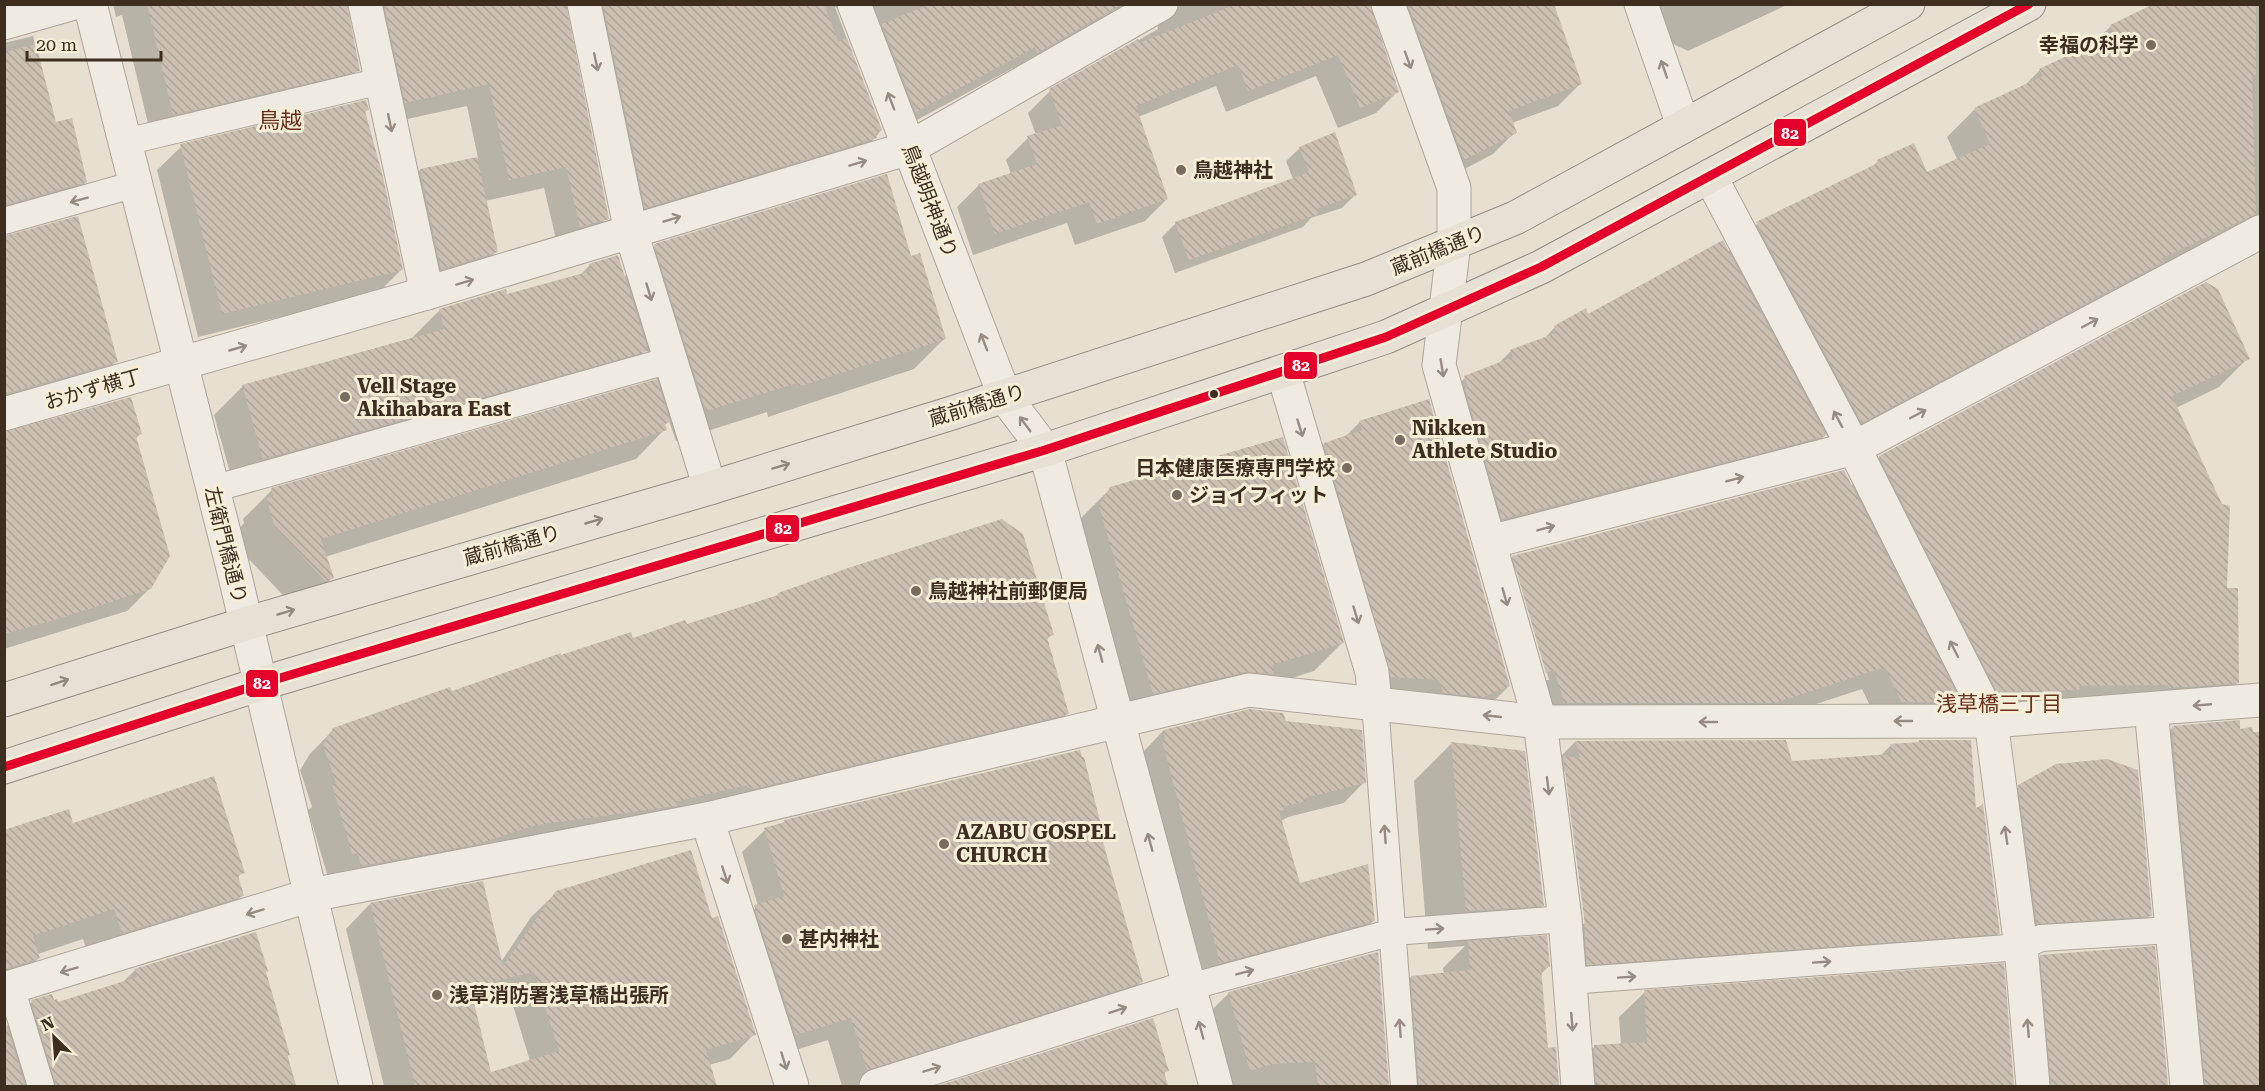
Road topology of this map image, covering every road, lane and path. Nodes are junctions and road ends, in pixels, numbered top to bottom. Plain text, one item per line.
1 (71, 4) edge
2 (90, 4) edge
3 (364, 4) edge
4 (584, 4) edge
5 (854, 4) edge
6 (1388, 4) edge
7 (1641, 4) edge
8 (1908, 4) edge
9 (2029, 4) edge
10 (1154, 7) edge
11 (4, 24) edge
12 (381, 81) junction
13 (1683, 125) junction
14 (125, 142) junction
15 (909, 148) junction
16 (1710, 177) junction
17 (136, 184) junction
18 (4, 221) edge
19 (631, 232) junction
20 (2260, 232) edge
21 (1454, 243) junction
22 (427, 293) junction
23 (1446, 310) junction
24 (670, 360) junction
25 (181, 364) junction
26 (1283, 372) junction
27 (1005, 397) junction
28 (4, 414) edge
29 (1854, 448) junction
30 (1045, 450) junction
31 (710, 488) junction
32 (213, 489) junction
33 (1490, 542) junction
34 (245, 624) junction
35 (260, 684) junction
36 (4, 700) edge
37 (2260, 700) edge
38 (1375, 703) junction
39 (2151, 709) junction
40 (1540, 722) junction
41 (1990, 722) junction
42 (1119, 723) junction
43 (4, 767) edge
44 (707, 819) junction
45 (311, 895) junction
46 (1565, 919) junction
47 (2172, 930) junction
48 (1393, 932) junction
49 (2021, 947) junction
50 (1569, 981) junction
51 (1189, 987) junction
52 (8, 988) edge
53 (41, 1086) edge
54 (356, 1086) edge
55 (792, 1086) edge
56 (876, 1086) edge
57 (1216, 1086) edge
58 (1404, 1086) edge
59 (1578, 1086) edge
60 (2033, 1086) edge
61 (2187, 1086) edge

1 - 11 street
2 - 14 street, 左衛門橋通り
3 - 12 street
4 -> 19 street
15 -> 5 street, 鳥越明神通り
6 -> 21 street
13 -> 7 street
8 - 13 main road, 蔵前橋通り
9 - 16 main road
10 - 15 street, おかず横丁
12 - 14 lane
12 -> 22 street
13 - 21 main road, 蔵前橋通り
14 - 17 street, 左衛門橋通り
19 -> 15 street, おかず横丁
27 -> 15 street, 鳥越明神通り
16 - 23 main road
29 -> 16 street
17 -> 18 lane
17 - 25 street, 左衛門橋通り
22 -> 19 street, おかず横丁
19 -> 24 street
29 -> 20 street
21 - 23 street
21 - 27 main road, 蔵前橋通り
25 -> 22 street, おかず横丁
23 - 26 main road
23 -> 33 street
24 - 31 street
24 - 32 lane
25 - 28 street, おかず横丁
25 - 32 street, 左衛門橋通り
26 - 30 main road
26 -> 38 street
30 -> 27 street, 鳥越明神通り
31 -> 27 main road, 蔵前橋通り
33 -> 29 street
41 -> 29 street
30 - 35 main road
42 -> 30 street
34 -> 31 main road, 蔵前橋通り
32 - 34 street, 左衛門橋通り
33 -> 40 street
34 - 35 street, 左衛門橋通り
36 -> 34 main road, 蔵前橋通り
35 - 43 main road
35 - 45 street, 左衛門橋通り
37 -> 39 street
40 -> 38 street
38 - 42 street
48 -> 38 lane
39 - 41 street
39 - 47 street
41 -> 40 street
40 -> 46 street
49 -> 41 street
42 - 44 street
51 -> 42 street
44 - 45 street
44 -> 55 street
45 -> 52 street
45 - 54 street, 左衛門橋通り
48 -> 46 lane
46 - 50 street
47 - 49 lane
47 - 61 street
51 -> 48 lane
58 -> 48 lane
50 -> 49 lane
60 -> 49 street
50 -> 59 street
56 -> 51 street
57 -> 51 street
52 - 53 lane

